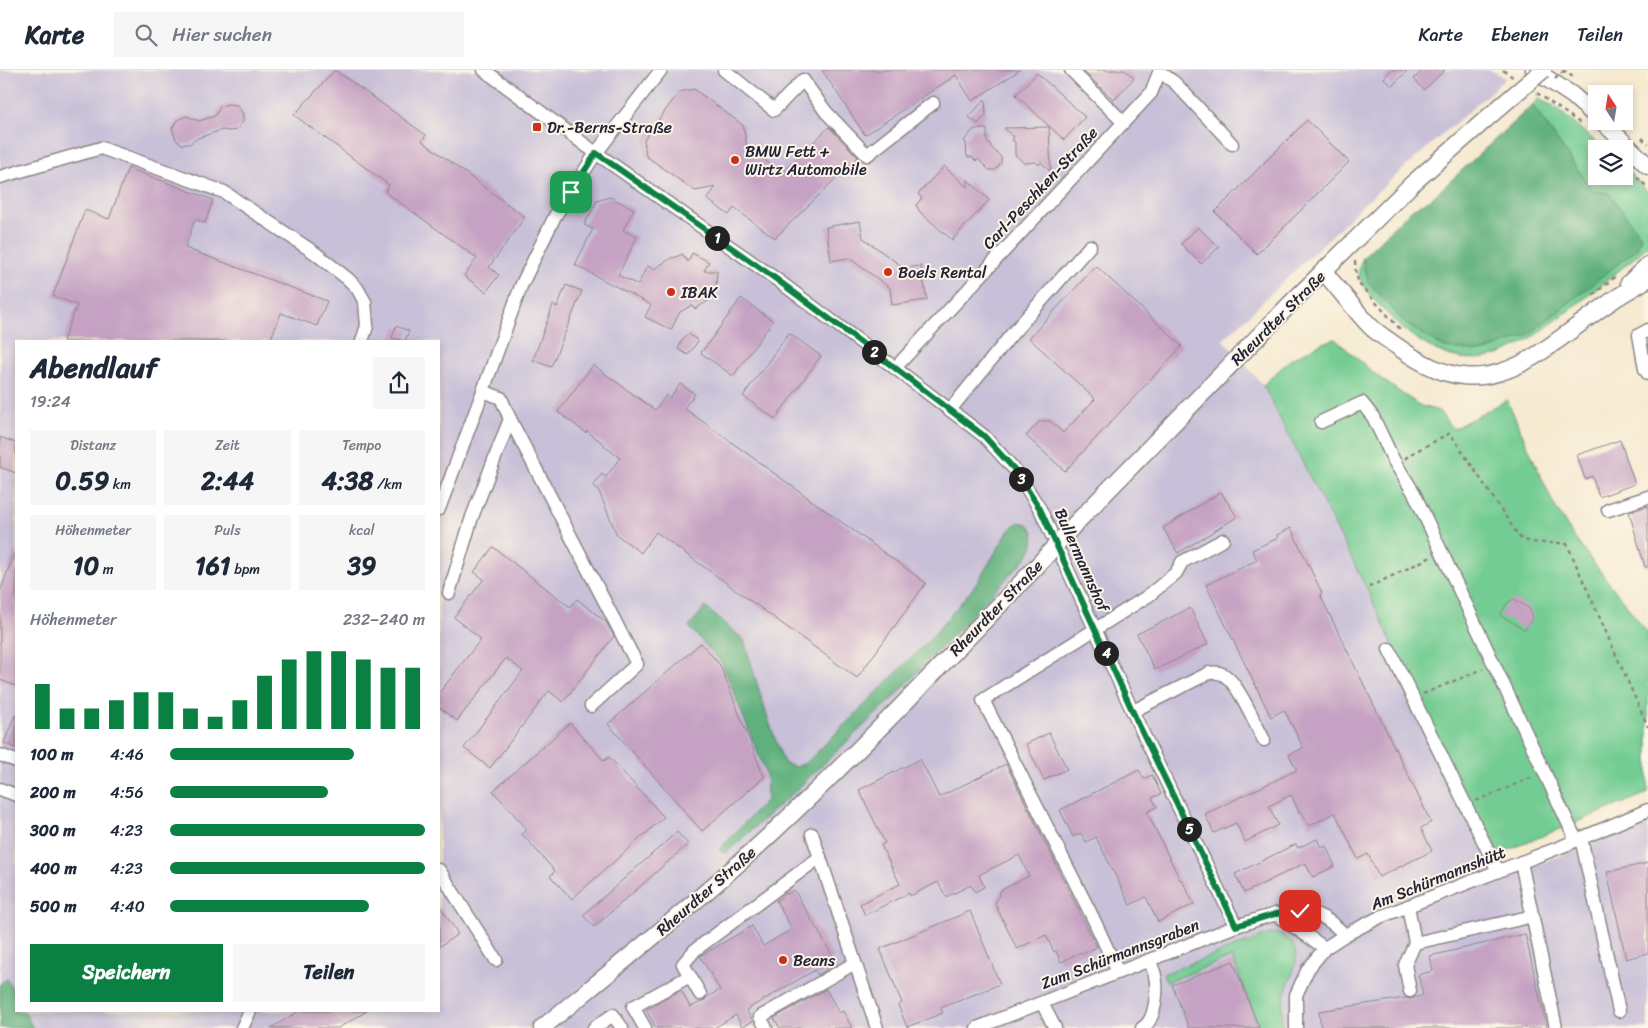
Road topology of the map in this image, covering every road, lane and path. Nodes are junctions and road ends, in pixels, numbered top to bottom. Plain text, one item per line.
1 (484, 70) edge
2 (661, 70) edge
3 (724, 70) edge
4 (1071, 70) edge
5 (1503, 70) edge
6 (1534, 70) edge
7 (1543, 70) edge
8 (1160, 71) edge
9 (1518, 80) dead end
10 (1533, 90) dead end
11 (933, 103) dead end
12 (1588, 109) edge
13 (1123, 122) junction
14 (1582, 124) dead end
15 (1611, 130) edge
16 (1232, 144) dead end
17 (596, 153) junction
18 (1648, 166) edge
19 (0, 177) edge
20 (1090, 246) dead end
21 (1355, 261) dead end
22 (1648, 265) edge
23 (1323, 271) junction
24 (1620, 273) dead end
25 (1648, 279) edge
26 (1591, 297) dead end
27 (1611, 301) junction
28 (1648, 330) edge
29 (1405, 334) dead end
30 (362, 340) edge
31 (895, 368) junction
32 (1648, 374) edge
33 (484, 390) junction
34 (950, 410) junction
35 (510, 419) junction
36 (1321, 422) dead end
37 (1400, 469) junction
38 (1648, 497) edge
39 (440, 505) edge
40 (1608, 510) dead end
41 (1223, 540) dead end
42 (1442, 552) junction
43 (1369, 586) dead end
44 (449, 593) dead end
45 (1095, 628) junction
46 (1389, 649) dead end
47 (1494, 665) junction
48 (1422, 694) dead end
49 (591, 706) dead end
50 (1132, 712) junction
51 (1648, 727) edge
52 (1264, 740) dead end
53 (0, 755) edge
54 (15, 761) edge
55 (1543, 773) junction
56 (0, 789) edge
57 (15, 795) edge
58 (1472, 802) dead end
59 (1648, 810) edge
60 (812, 834) dead end
61 (1578, 839) junction
62 (820, 857) junction
63 (1521, 862) junction
64 (1498, 871) junction
65 (440, 872) edge
66 (1408, 906) junction
67 (1275, 914) junction
68 (1533, 916) junction
69 (1236, 926) junction
70 (1345, 935) junction
71 (1415, 943) junction
72 (1325, 948) junction
73 (496, 960) dead end
74 (1149, 960) junction
75 (855, 963) junction
76 (1118, 972) junction
77 (690, 976) junction
78 (1410, 992) dead end
79 (700, 994) dead end
80 (1042, 1003) junction
81 (1619, 1011) dead end
82 (250, 1012) edge
83 (242, 1028) edge
84 (542, 1028) edge
85 (594, 1028) edge
86 (622, 1028) edge
87 (645, 1028) edge
88 (766, 1028) edge
89 (878, 1028) edge
90 (977, 1028) edge
91 (1055, 1028) edge
92 (1142, 1028) edge
93 (1296, 1028) edge
94 (1556, 1028) edge

1 - 17 street, Bullermannshof
2 - 17 street
3 - 11 street
4 - 13 street
5 - 9 path
6 - 12 main road
7 - 23 main road, Rheurdter Straße, bridge
8 - 13 street, Carl-Peschken-Straße
8 - 16 street
10 - 14 path
13 - 31 street, Carl-Peschken-Straße
15 - 18 main road
17 - 31 street, Bullermannshof
17 - 33 street
19 - 30 street
20 - 34 street
21 - 29 path
22 - 27 main road
23 - 27 main road
23 - 84 main road, Rheurdter Straße, bridge
24 - 26 path
25 - 27 main road
28 - 32 street
31 - 34 street, Bullermannshof
33 - 35 street
33 - 39 street
34 - 45 street, Bullermannshof
35 - 44 street
35 - 49 street
36 - 37 street
37 - 42 street
37 - 51 path
38 - 40 street
41 - 45 street
42 - 43 path
42 - 47 street
45 - 50 street, Bullermannshof
45 - 76 street
46 - 64 street
47 - 48 path
47 - 55 street
50 - 52 street
50 - 69 street, Bullermannshof
53 - 54 street
55 - 58 path
55 - 61 street
56 - 57 street
59 - 61 street, Am Schürmannshütt
60 - 62 street
61 - 63 street, Am Schürmannshütt
61 - 81 street
62 - 75 street
62 - 77 street
63 - 64 street, Am Schürmannshütt
63 - 68 street
64 - 66 street, Am Schürmannshütt
65 - 73 street
66 - 70 street, Am Schürmannshütt
66 - 71 street
67 - 69 street, Zum Schürmannsgraben
67 - 70 street, Zum Schürmannsgraben
67 - 72 street
68 - 71 street
68 - 94 street
69 - 74 street, Zum Schürmannsgraben
70 - 72 street, Am Schürmannshütt
71 - 78 street
72 - 93 street, Am Schürmannshütt
74 - 76 street, Zum Schürmannsgraben
74 - 92 street
75 - 88 street
75 - 89 street
76 - 80 street, Zum Schürmannsgraben
77 - 79 street
77 - 87 street
80 - 90 street, Zum Schürmannsgraben
80 - 91 street
82 - 83 street
85 - 86 street

